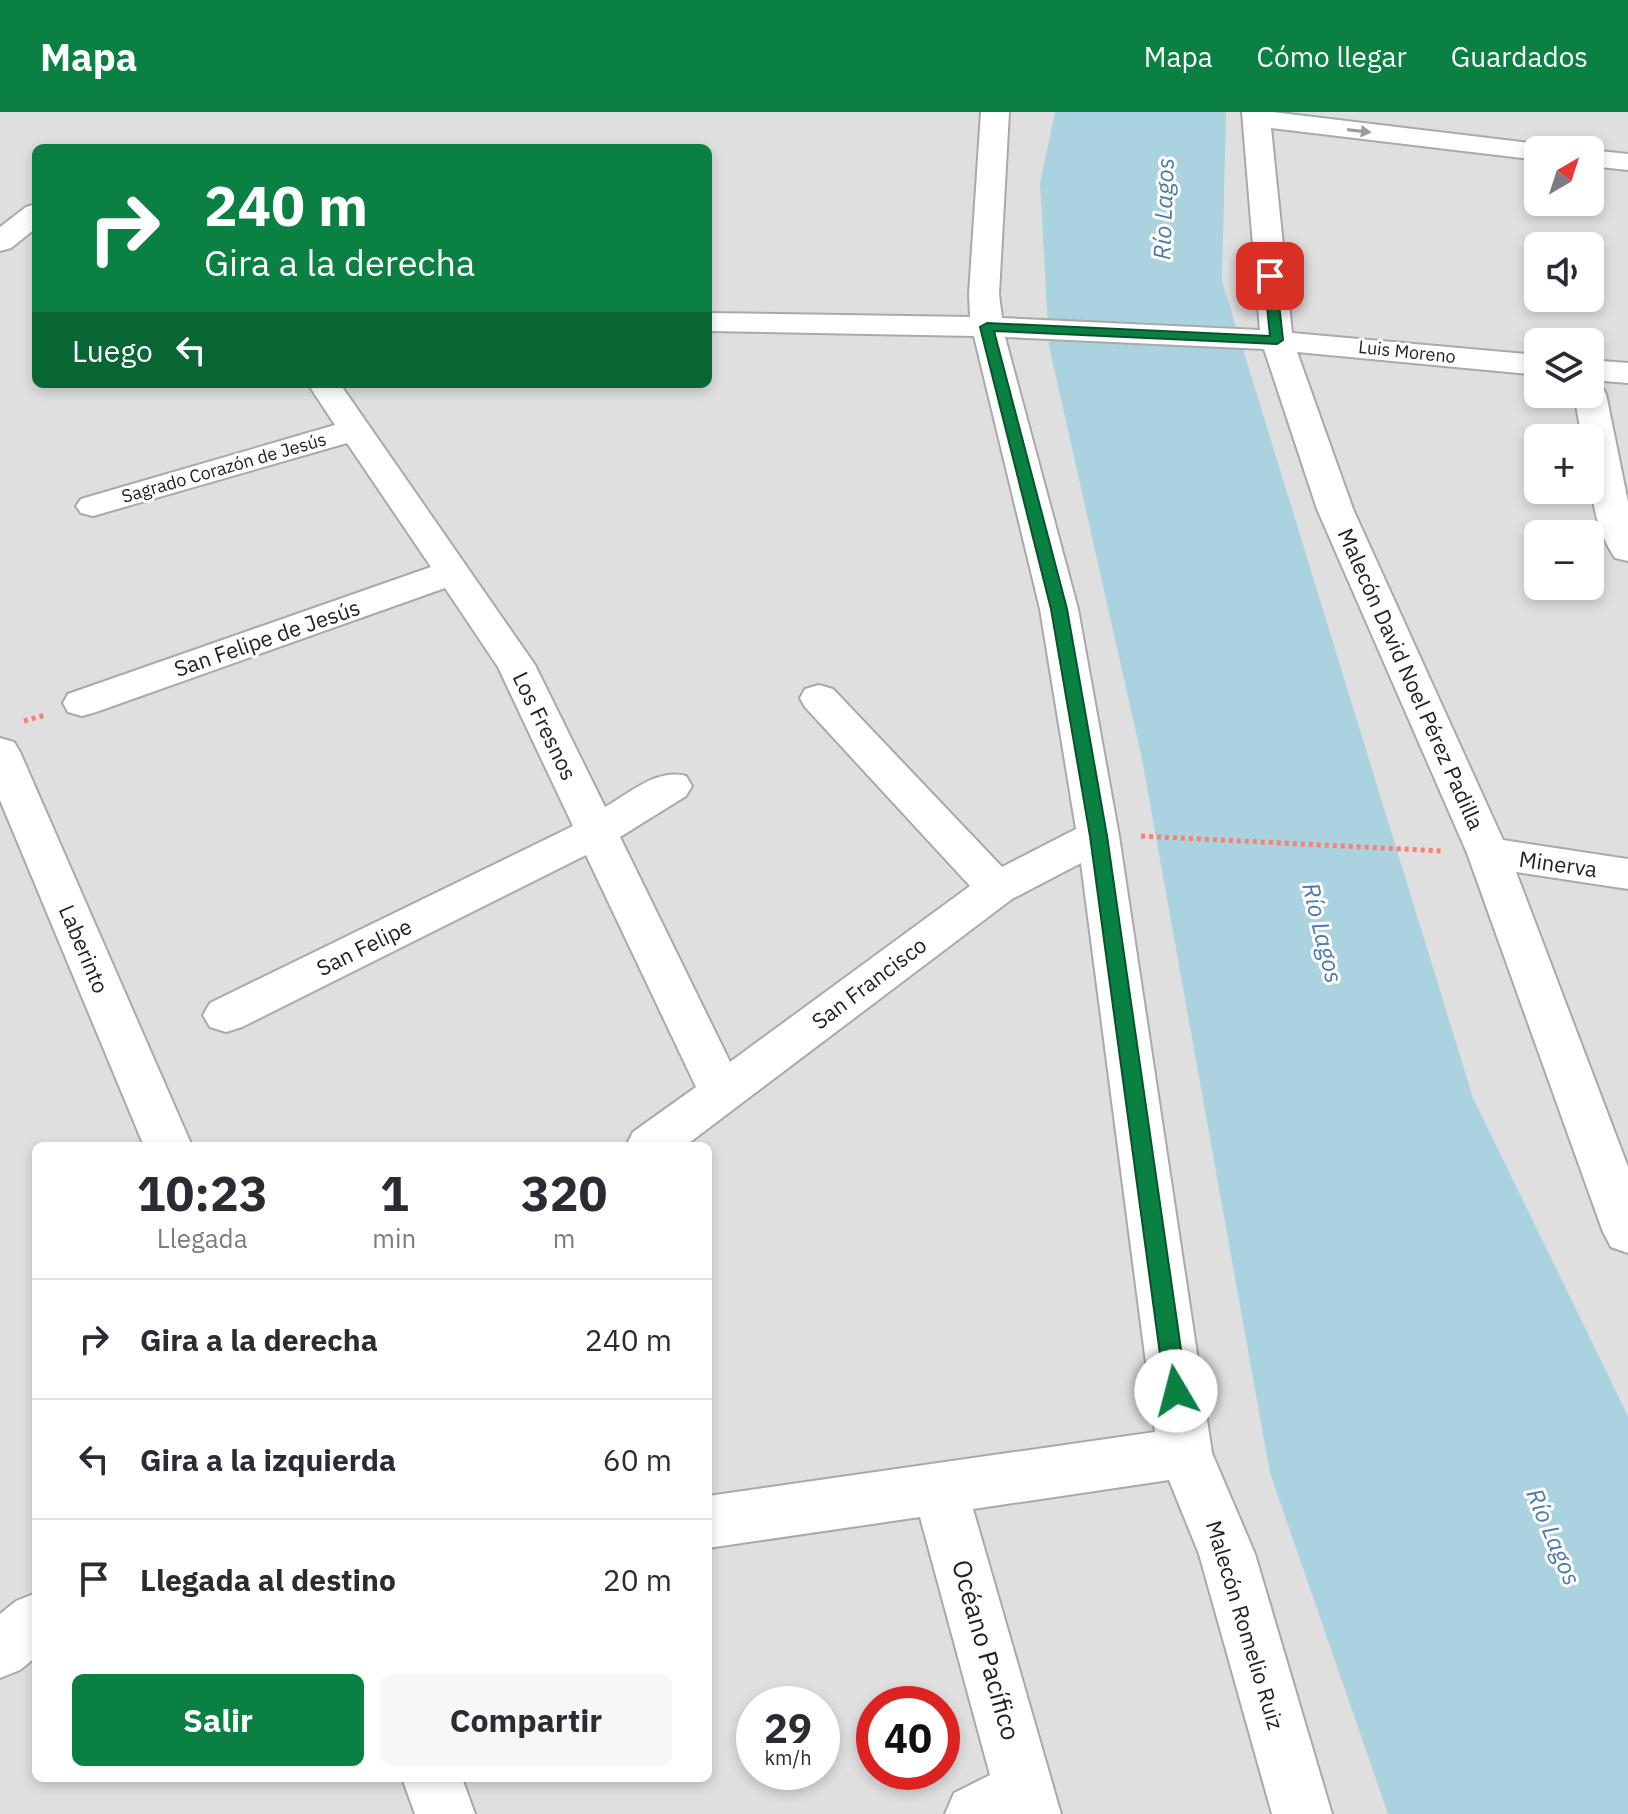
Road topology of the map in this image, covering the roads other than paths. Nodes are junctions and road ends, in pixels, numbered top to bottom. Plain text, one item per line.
1 (995, 112) edge
2 (1255, 115) edge
3 (1524, 150) edge
4 (1604, 159) edge
5 (1628, 162) edge
6 (32, 216) edge
7 (0, 242) edge
8 (712, 322) edge
9 (1004, 327) junction
10 (1262, 339) junction
11 (1524, 364) edge
12 (1604, 371) edge
13 (1628, 373) edge
14 (327, 388) edge
15 (1593, 408) edge
16 (355, 430) junction
17 (93, 506) dead end
18 (1628, 550) edge
19 (453, 572) junction
20 (819, 698) dead end
21 (82, 703) dead end
22 (1, 760) edge
23 (672, 786) dead end
24 (596, 832) junction
25 (1098, 836) junction
26 (1488, 853) junction
27 (1628, 874) edge
28 (997, 888) junction
29 (226, 1015) dead end
30 (722, 1093) junction
31 (166, 1142) edge
32 (655, 1142) edge
33 (1628, 1232) edge
34 (1185, 1453) junction
35 (939, 1487) junction
36 (712, 1521) edge
37 (32, 1624) edge
38 (0, 1650) edge
39 (433, 1782) edge
40 (1011, 1806) edge
41 (445, 1814) edge
42 (1302, 1814) edge

1 - 9 street, Malecón Romelio Ruiz
2 -> 3 street
2 - 10 street, Malecón David Noel Pérez Padilla
4 - 5 street
6 - 7 street
8 - 9 street, Luis Moreno
9 - 10 street, Luis Moreno
9 - 25 street, Malecón Romelio Ruiz
10 - 11 street, Luis Moreno
10 - 26 street, Malecón David Noel Pérez Padilla
12 - 13 street
14 - 16 street, Los Fresnos
15 - 18 street
16 - 17 street, Sagrado Corazón de Jesús
16 - 19 street, Los Fresnos
19 - 21 street, San Felipe de Jesús
19 - 24 street, Los Fresnos
20 - 28 street
22 - 31 street, Laberinto
23 - 24 street, San Felipe
24 - 29 street, San Felipe
24 - 30 street, Los Fresnos
25 - 28 street, San Francisco
25 - 34 street, Malecón Romelio Ruiz
26 - 27 street, Minerva
26 - 33 street, Malecón David Noel Pérez Padilla
28 - 30 street, San Francisco
30 - 32 street, San Francisco
34 - 35 street
34 - 42 street, Malecón Romelio Ruiz
35 - 36 street
35 - 40 street, Océano Pacífico
37 - 38 street
39 - 41 street

